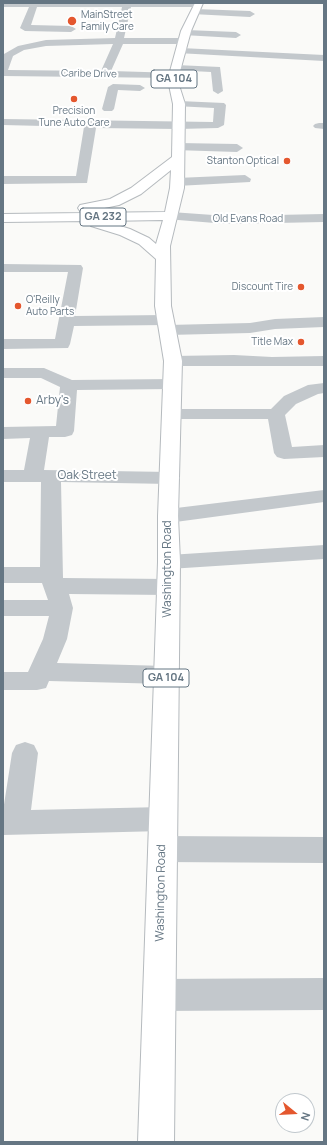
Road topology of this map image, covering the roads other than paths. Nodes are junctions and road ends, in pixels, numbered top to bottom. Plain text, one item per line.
1 (51, 3) edge
2 (99, 3) edge
3 (3, 4) edge
4 (197, 6) edge
5 (33, 8) edge
6 (125, 8) edge
7 (250, 14) dead end
8 (81, 29) dead end
9 (236, 35) dead end
10 (119, 41) junction
11 (180, 55) junction
12 (324, 58) edge
13 (164, 61) dead end
14 (3, 69) edge
15 (3, 74) edge
16 (112, 80) junction
17 (71, 84) dead end
18 (152, 88) dead end
19 (218, 91) dead end
20 (179, 104) junction
21 (108, 109) dead end
22 (3, 122) edge
23 (91, 124) junction
24 (178, 126) junction
25 (237, 148) dead end
26 (178, 153) junction
27 (245, 179) dead end
28 (3, 180) edge
29 (177, 182) junction
30 (172, 216) junction
31 (3, 218) edge
32 (35, 218) junction
33 (324, 218) edge
34 (163, 258) junction
35 (3, 268) edge
36 (66, 321) junction
37 (324, 322) edge
38 (167, 325) junction
39 (3, 344) edge
40 (324, 361) edge
41 (173, 372) junction
42 (3, 373) edge
43 (30, 373) junction
44 (3, 382) edge
45 (69, 385) junction
46 (324, 388) edge
47 (172, 414) junction
48 (276, 414) junction
49 (3, 418) edge
50 (66, 418) junction
51 (3, 432) edge
52 (40, 432) junction
53 (324, 450) edge
54 (3, 476) edge
55 (42, 476) junction
56 (170, 478) junction
57 (324, 496) edge
58 (168, 516) junction
59 (324, 552) edge
60 (169, 562) junction
61 (3, 575) edge
62 (168, 587) junction
63 (56, 590) junction
64 (3, 608) edge
65 (3, 667) edge
66 (166, 675) junction
67 (38, 677) junction
68 (3, 681) edge
69 (25, 752) dead end
70 (163, 819) junction
71 (10, 823) edge
72 (162, 849) junction
73 (324, 850) edge
74 (324, 994) edge
75 (159, 995) junction
76 (156, 1142) edge

1 - 2 street
1 - 5 street
2 - 6 street
3 - 5 street
4 - 6 street
4 - 7 street
4 - 11 main road, Washington Road / GA 104
5 - 6 street
5 - 8 street
6 - 10 street
9 - 11 street
10 - 11 street
10 - 14 street
10 - 16 street
11 - 12 street
11 - 13 street
11 - 16 street, Caribe Drive
11 - 19 street
11 - 20 main road, Washington Road / GA 104
15 - 16 street, Caribe Drive
16 - 17 street
16 - 18 street
16 - 21 street
20 - 24 main road, Washington Road / GA 104
20 - 24 street
22 - 23 street
23 - 24 street
23 - 28 street
24 - 26 main road, Washington Road / GA 104
25 - 26 street
26 - 29 main road, Washington Road / GA 104
26 - 32 main road
27 - 29 street
29 - 30 main road, Washington Road / GA 104
30 - 32 main road, GA 232
30 - 33 street, Old Evans Road
30 - 34 main road, Washington Road / GA 104
31 - 32 main road, GA 232
32 - 34 main road
34 - 38 main road, Washington Road / GA 104
35 - 36 street
36 - 38 street
36 - 39 street
37 - 38 street
38 - 41 main road, Washington Road / GA 104
40 - 41 street
41 - 45 street
41 - 47 main road, Washington Road / GA 104
42 - 43 street
43 - 44 street
43 - 45 street
45 - 50 street
46 - 48 street
47 - 48 street
47 - 56 main road, Washington Road / GA 104
48 - 53 street
49 - 50 street
50 - 52 street
51 - 52 street
52 - 55 street
54 - 55 street, Oak Street
55 - 56 street, Oak Street
55 - 63 street
56 - 58 main road, Washington Road / GA 104
57 - 58 street
58 - 60 main road, Washington Road / GA 104
59 - 60 street
60 - 62 main road, Washington Road / GA 104
61 - 63 street
62 - 63 street
62 - 66 main road, Washington Road / GA 104
63 - 64 street
63 - 67 street
65 - 67 street
66 - 67 street
66 - 70 main road, Washington Road / GA 104
67 - 68 street
69 - 71 street
70 - 71 street
70 - 72 main road, Washington Road / GA 104
72 - 73 street
72 - 75 main road, Washington Road / GA 104
74 - 75 street
75 - 76 main road, Washington Road / GA 104

